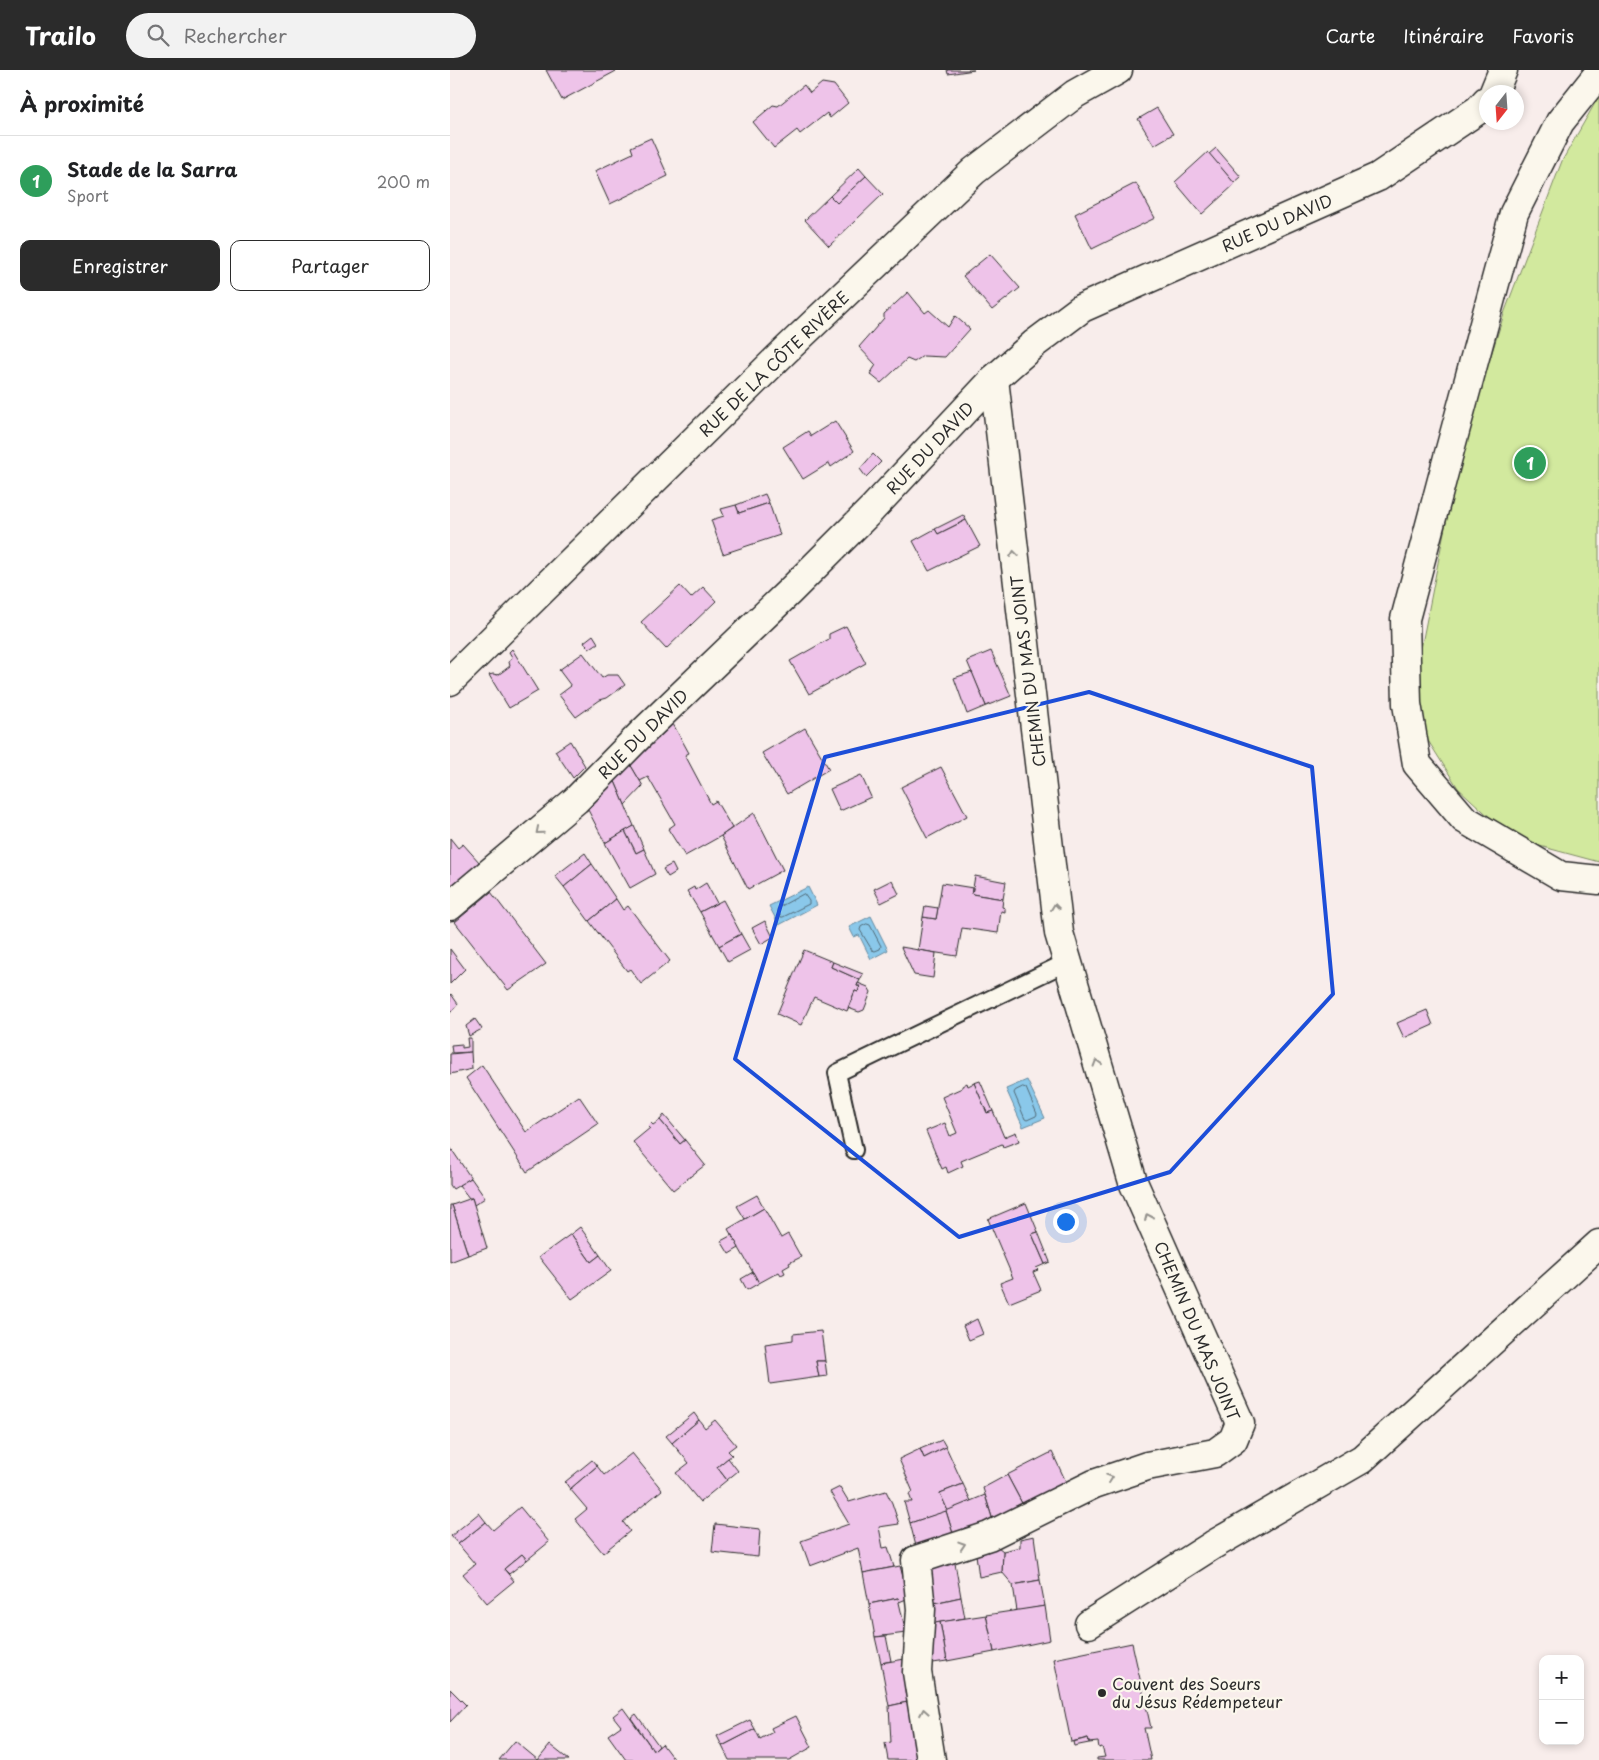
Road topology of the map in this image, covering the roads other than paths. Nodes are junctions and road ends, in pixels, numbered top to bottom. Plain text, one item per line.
1 (1118, 70) edge
2 (1503, 70) edge
3 (1599, 73) edge
4 (1497, 85) edge
5 (1479, 109) edge
6 (994, 380) junction
7 (450, 681) edge
8 (1599, 880) edge
9 (450, 906) edge
10 (1067, 962) junction
11 (854, 1150) dead end
12 (1599, 1244) edge
13 (1089, 1624) dead end
14 (931, 1760) edge

1 - 7 street, RUE DE LA CÔTE RIVÈRE
2 - 4 street
3 - 8 street
5 - 6 street, RUE DU DAVID
6 -> 9 street, RUE DU DAVID
10 -> 6 street, CHEMIN DU MAS JOINT
10 - 11 lane
14 -> 10 street, CHEMIN DU MAS JOINT
12 - 13 street

